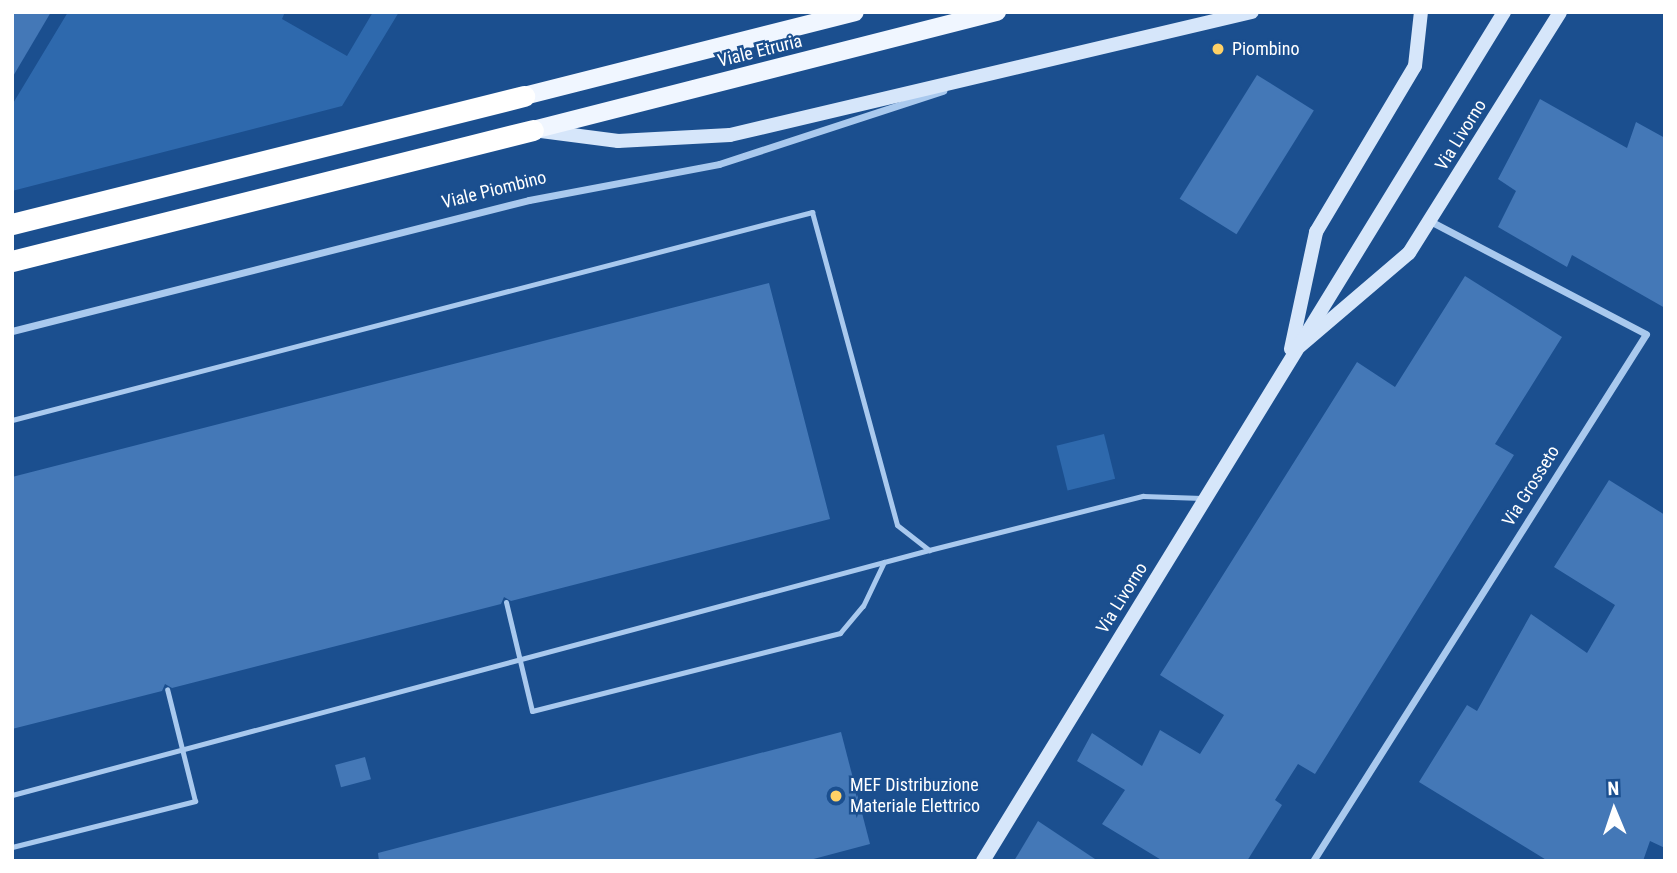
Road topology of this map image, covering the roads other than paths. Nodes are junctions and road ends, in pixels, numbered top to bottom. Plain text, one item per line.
1 (855, 12) edge
2 (997, 12) edge
3 (1252, 12) edge
4 (1422, 12) edge
5 (1504, 12) edge
6 (1560, 12) edge
7 (982, 79) junction
8 (524, 96) joint
9 (533, 130) junction
10 (1430, 221) junction
11 (12, 223) edge
12 (12, 261) edge
13 (12, 331) edge
14 (1291, 354) junction
15 (12, 420) edge
16 (1206, 498) junction
17 (929, 550) junction
18 (884, 562) junction
19 (506, 602) dead end
20 (167, 689) dead end
21 (12, 795) edge
22 (12, 847) edge
23 (983, 861) edge
24 (1313, 861) edge

1 - 8 main road, Viale Etruria
2 - 9 main road, Viale Etruria
3 - 7 street, Viale Piombino
4 - 14 street, Via Livorno
5 - 14 street, Via Livorno
6 - 10 street, Via Livorno
7 - 9 street, Viale Piombino
7 - 13 street, Viale Piombino
8 - 11 highway
9 - 12 highway
10 - 14 street, Via Livorno
10 - 24 street, Via Grosseto
14 - 16 street, Via Livorno
15 - 17 lane
16 - 17 lane
16 - 23 street, Via Livorno
17 - 18 lane
18 - 19 lane
18 - 21 lane
20 - 22 lane, bridge

